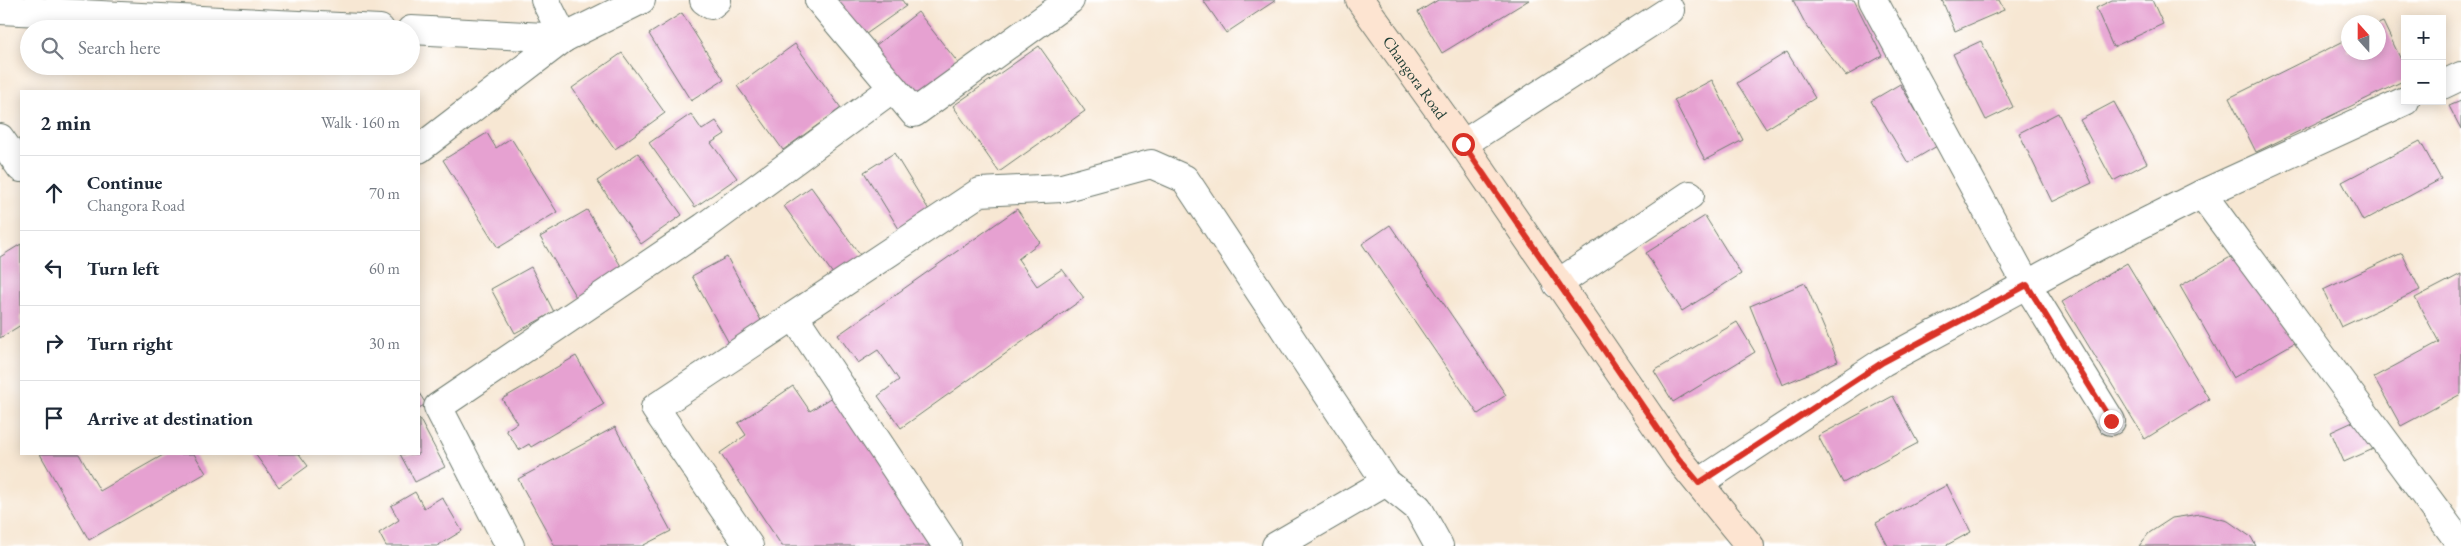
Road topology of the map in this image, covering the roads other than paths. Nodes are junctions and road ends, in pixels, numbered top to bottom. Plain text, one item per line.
1 (545, 0) edge
2 (641, 0) edge
3 (704, 0) edge
4 (717, 0) edge
5 (818, 0) edge
6 (1070, 0) edge
7 (1360, 0) edge
8 (1873, 0) edge
9 (0, 10) edge
10 (1670, 10) dead end
11 (200, 20) edge
12 (420, 30) edge
13 (564, 38) junction
14 (2461, 76) edge
15 (2446, 83) edge
16 (893, 88) junction
17 (2401, 103) edge
18 (0, 138) edge
19 (1463, 144) junction
20 (420, 148) edge
21 (20, 167) edge
22 (2202, 194) junction
23 (1690, 195) dead end
24 (1557, 284) junction
25 (2027, 285) junction
26 (794, 316) junction
27 (2111, 421) dead end
28 (1386, 482) junction
29 (1699, 483) junction
30 (2461, 544) edge
31 (510, 546) edge
32 (749, 546) edge
33 (947, 546) edge
34 (1276, 546) edge
35 (1440, 546) edge
36 (1750, 546) edge

1 - 13 street
2 - 13 street
3 - 4 street
5 - 16 street
6 - 16 street
7 - 19 street, Changora Road
8 - 25 street
9 - 11 street
10 - 19 street
12 - 13 street
13 - 20 street
14 - 15 street
16 - 31 street
17 - 22 street
18 - 21 street
19 - 24 street, Changora Road
22 - 25 street
22 - 30 street
23 - 24 street
24 - 29 street, Changora Road
25 - 27 street
25 - 29 street
26 - 28 street
26 - 32 street
26 - 33 street
28 - 34 street
28 - 35 street
29 - 36 street, Changora Road

